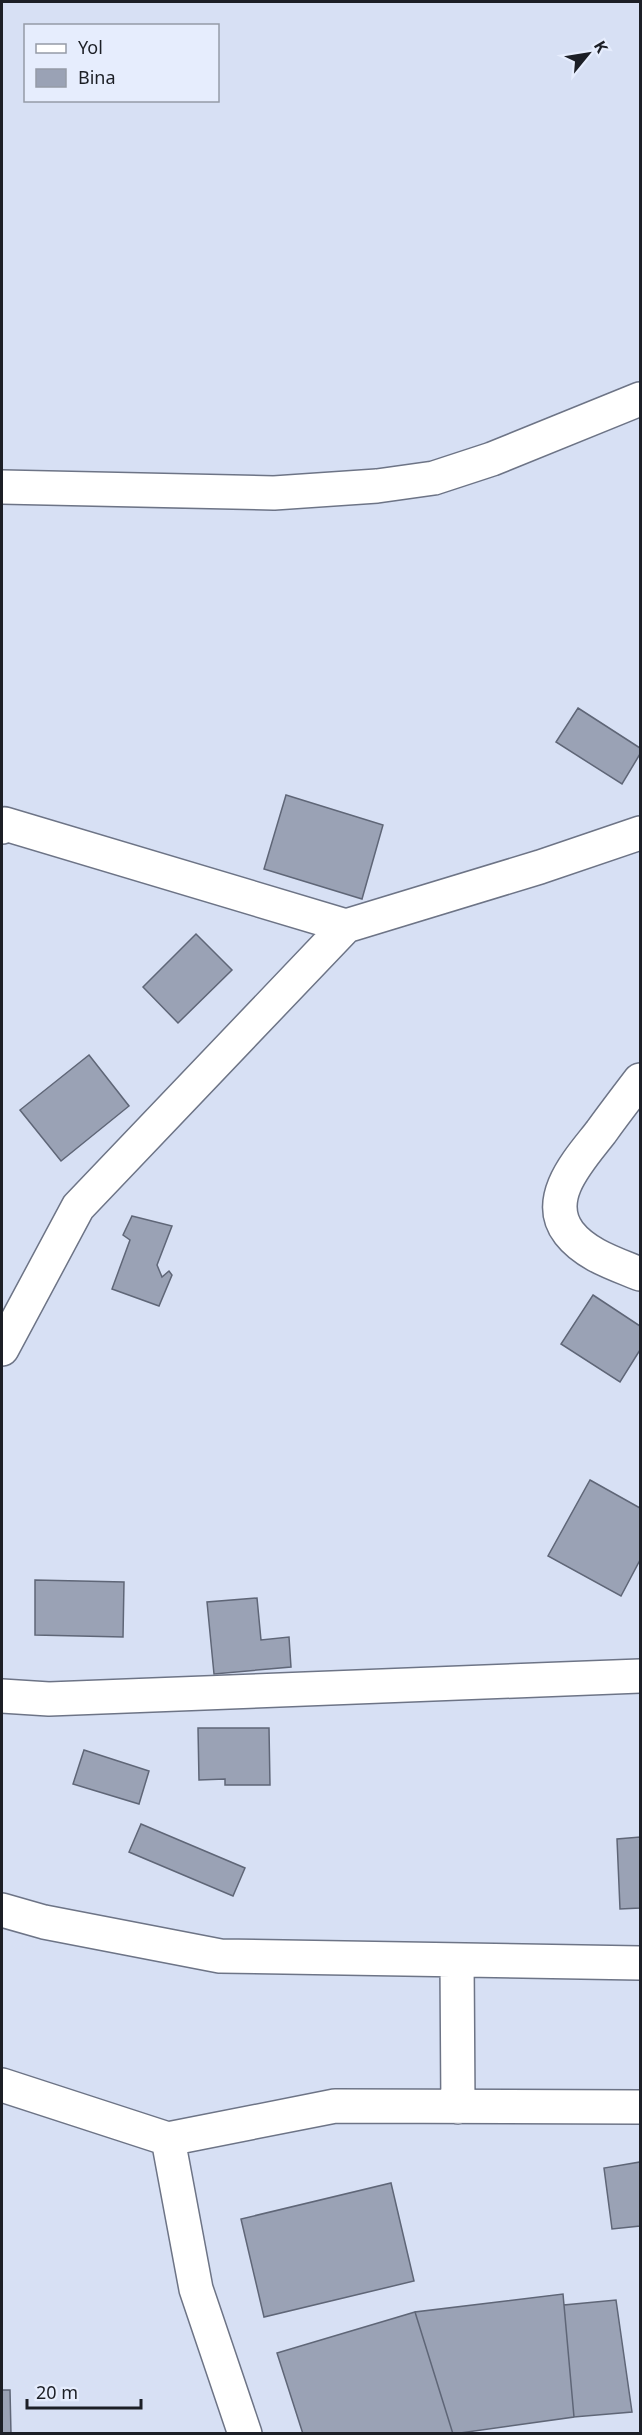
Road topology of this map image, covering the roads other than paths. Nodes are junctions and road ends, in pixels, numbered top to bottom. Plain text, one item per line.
1 (640, 399) edge
2 (2, 487) edge
3 (3, 825) edge
4 (640, 833) edge
5 (346, 926) junction
6 (640, 1080) edge
7 (640, 1274) edge
8 (2, 1349) edge
9 (640, 1676) edge
10 (2, 1696) edge
11 (2, 1910) edge
12 (457, 1960) junction
13 (640, 1963) edge
14 (2, 2085) edge
15 (458, 2107) junction
16 (640, 2107) edge
17 (168, 2139) junction
18 (245, 2433) edge

1 - 2 street
3 - 5 street
4 - 5 street
5 - 8 street
6 - 7 street
9 - 10 street
11 - 12 street
12 - 13 street
12 - 15 street
14 - 17 street
15 - 16 street
15 - 17 street
17 - 18 street

